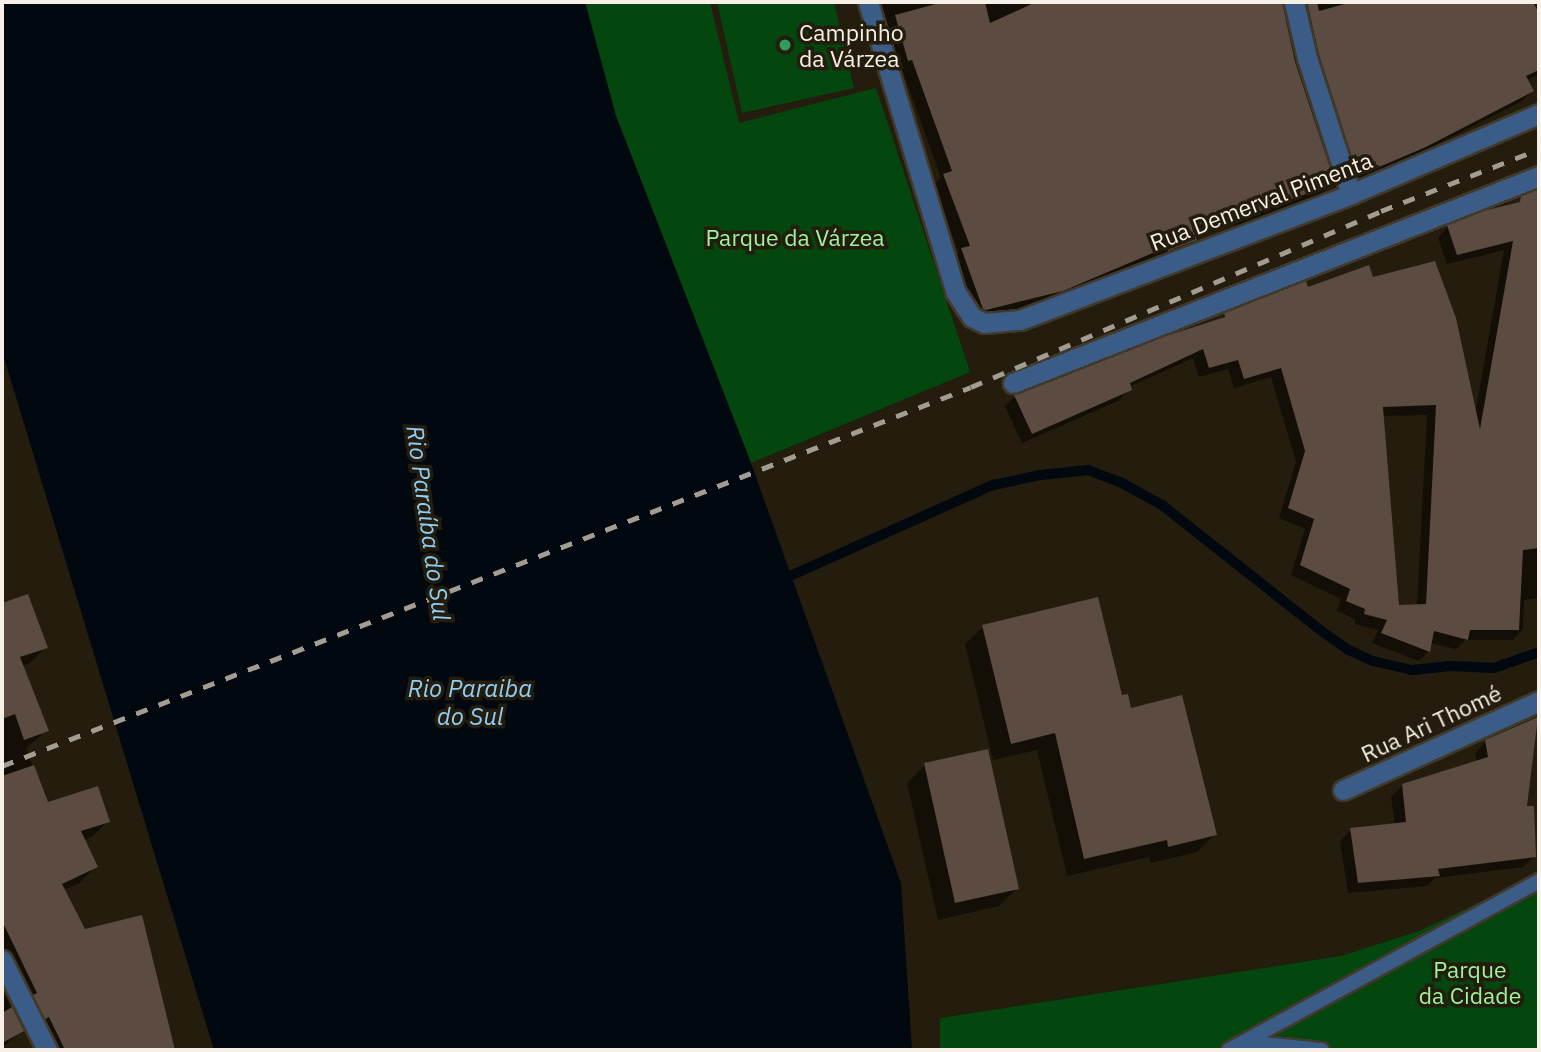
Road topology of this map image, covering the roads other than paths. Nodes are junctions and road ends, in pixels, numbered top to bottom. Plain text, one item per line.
1 (868, 2) edge
2 (1294, 2) edge
3 (1539, 114) edge
4 (1539, 176) edge
5 (1351, 194) junction
6 (1013, 383) dead end
7 (1539, 701) edge
8 (1343, 790) dead end
9 (1539, 881) edge
10 (2, 960) edge
11 (1245, 1042) junction
12 (47, 1050) edge
13 (1229, 1050) edge
14 (1322, 1050) edge

1 - 5 street, Rua Demerval Pimenta
2 - 5 street
3 - 5 street, Rua Demerval Pimenta
4 - 6 street
7 - 8 street, Rua Ari Thomé
9 - 11 lane
10 - 12 street
11 - 13 lane
11 - 14 lane

